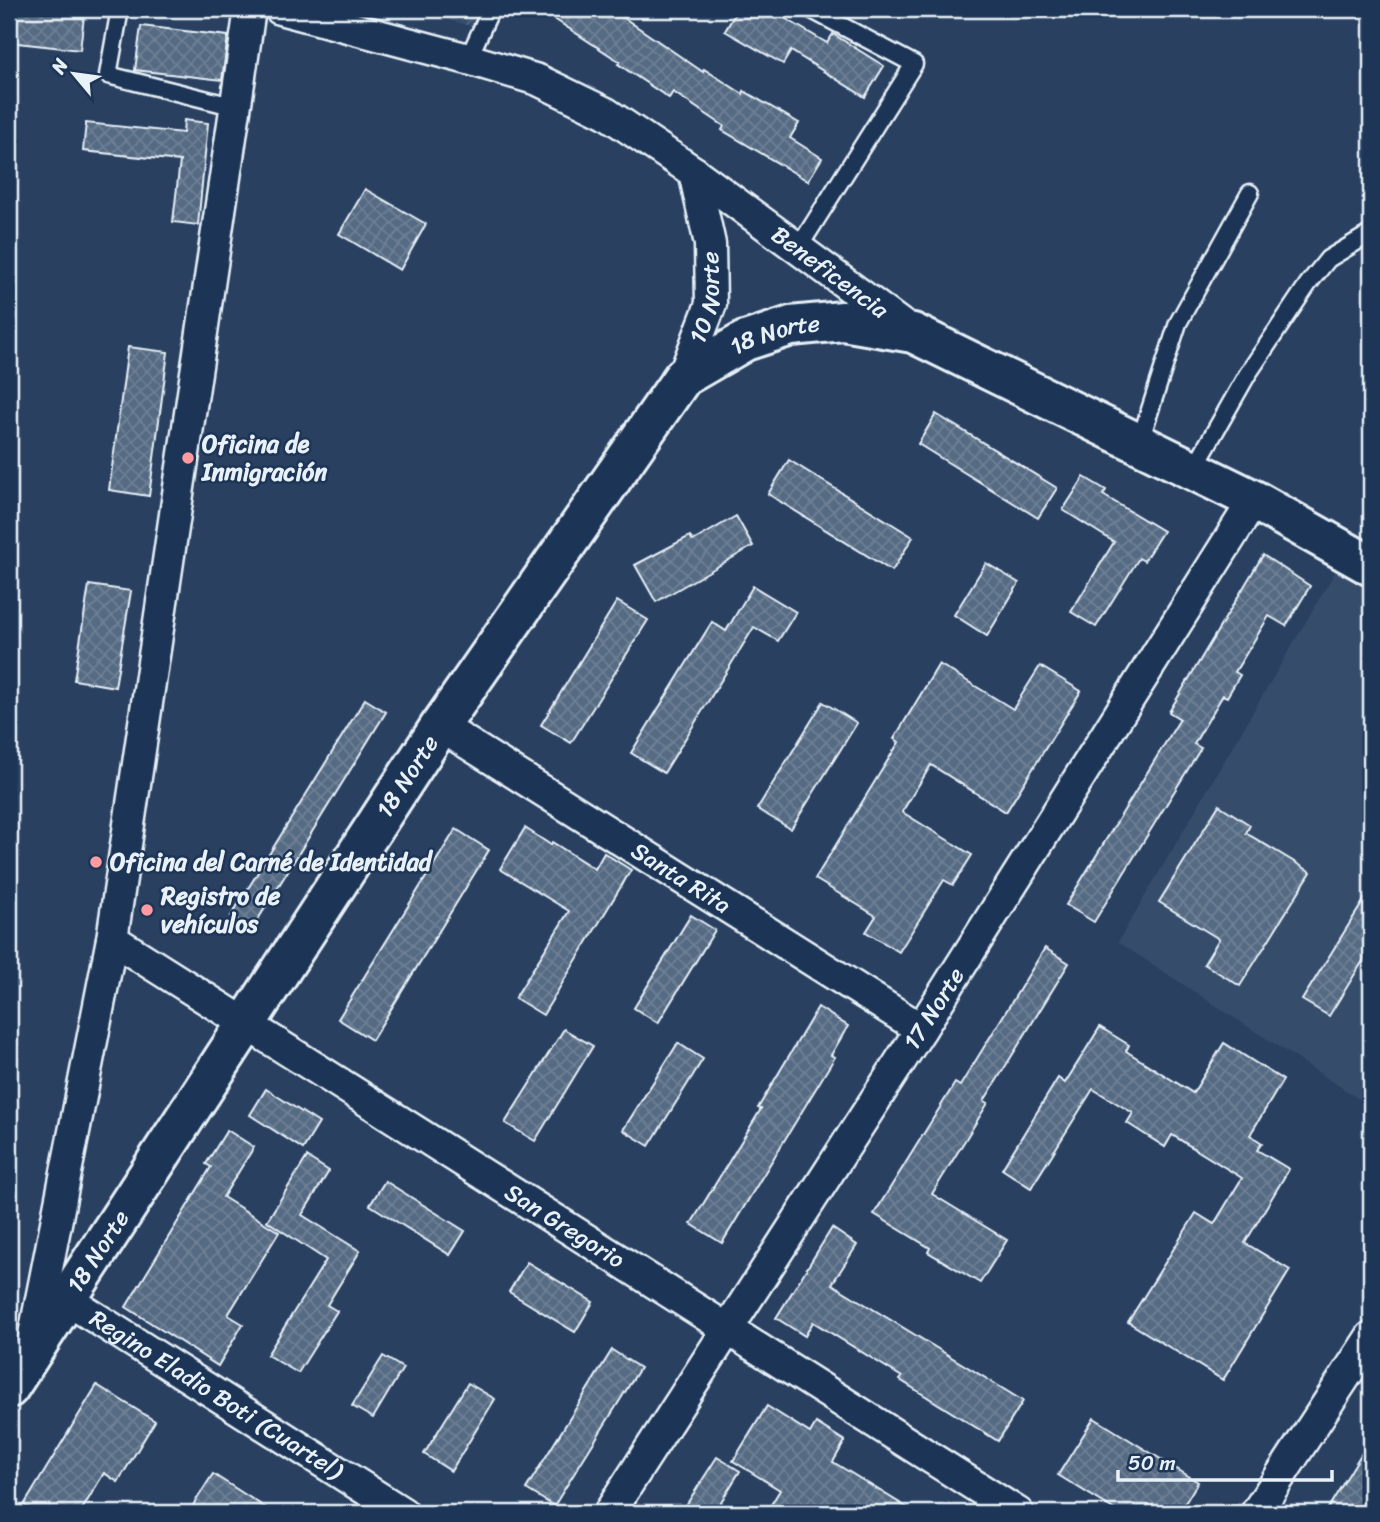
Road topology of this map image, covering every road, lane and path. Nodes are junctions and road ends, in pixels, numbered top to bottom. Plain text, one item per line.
1 (120, 9) edge
2 (250, 9) edge
3 (280, 9) edge
4 (491, 9) edge
5 (810, 9) edge
6 (468, 59) junction
7 (236, 107) junction
8 (694, 172) junction
9 (1250, 193) dead end
10 (1371, 233) edge
11 (797, 250) junction
12 (913, 333) junction
13 (683, 377) junction
14 (1139, 444) junction
15 (1193, 470) junction
16 (1254, 500) junction
17 (1371, 566) edge
18 (440, 726) junction
19 (112, 939) junction
20 (246, 1024) junction
21 (921, 1029) junction
22 (66, 1299) junction
23 (728, 1330) junction
24 (1371, 1337) edge
25 (30, 1356) junction
26 (9, 1388) edge
27 (403, 1513) edge
28 (609, 1513) edge
29 (1018, 1513) edge
30 (1256, 1513) edge

1 - 7 lane
2 - 7 street
3 - 6 street, Beneficencia
4 - 6 lane
5 - 11 lane
6 - 8 street, Beneficencia
7 - 19 street
8 - 11 street, Beneficencia
8 - 13 street, 10 Norte
9 - 14 lane
10 - 15 lane
11 - 12 street, Beneficencia
12 - 13 main road, 18 Norte
12 - 14 main road, Beneficencia
13 - 18 main road, 18 Norte
14 - 15 main road, Beneficencia
15 - 16 main road, Beneficencia
16 - 17 main road, Beneficencia
16 - 21 street, 17 Norte
18 - 20 main road, 18 Norte
18 - 21 street, Santa Rita
19 - 20 street, San Gregorio
19 - 25 street
20 - 22 main road, 18 Norte
20 - 23 street, San Gregorio
21 - 23 street, 17 Norte
22 - 25 main road, 18 Norte
22 - 27 street, Regino Eladio Boti (Cuartel)
23 - 28 street, 17 Norte
23 - 29 street, San Gregorio
24 - 30 street
25 - 26 main road, 18 Norte

